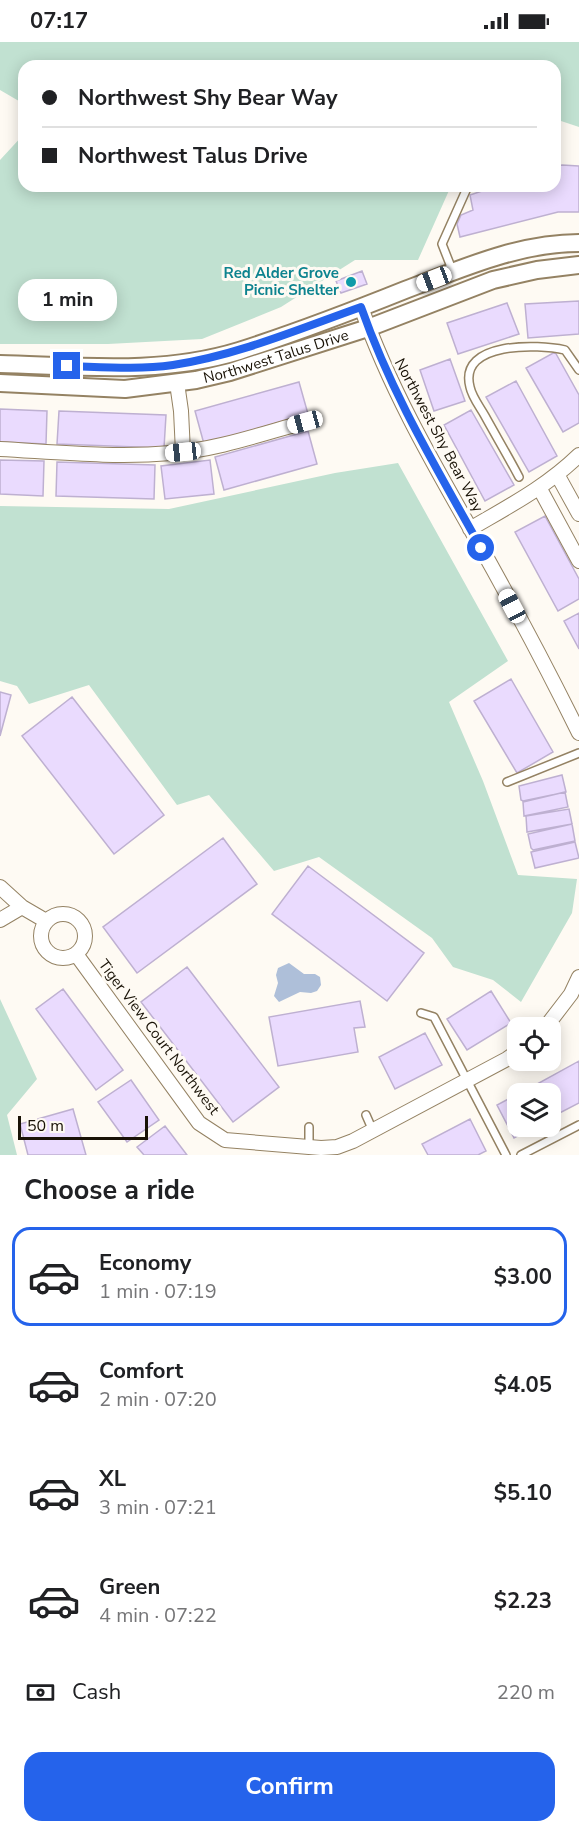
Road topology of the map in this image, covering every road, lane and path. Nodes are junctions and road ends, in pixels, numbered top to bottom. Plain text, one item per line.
1 (465, 192) edge
2 (579, 243) edge
3 (579, 265) edge
4 (453, 272) junction
5 (361, 307) junction
6 (368, 328) junction
7 (0, 364) edge
8 (579, 370) edge
9 (0, 383) edge
10 (177, 383) junction
11 (305, 422) dead end
12 (0, 449) edge
13 (183, 452) junction
14 (579, 455) edge
15 (558, 476) junction
16 (519, 477) dead end
17 (540, 489) junction
18 (579, 514) edge
19 (470, 529) junction
20 (579, 561) edge
21 (579, 734) edge
22 (579, 753) edge
23 (507, 782) dead end
24 (0, 887) edge
25 (22, 908) junction
26 (0, 920) edge
27 (46, 921) junction
28 (76, 954) junction
29 (579, 977) edge
30 (421, 1013) dead end
31 (553, 1017) edge
32 (507, 1059) edge
33 (468, 1080) junction
34 (366, 1115) dead end
35 (579, 1125) edge
36 (309, 1127) dead end
37 (373, 1131) junction
38 (309, 1147) junction
39 (506, 1155) edge
40 (521, 1155) edge

1 - 4 lane
2 - 4 street, Northwest Talus Drive
3 - 6 street, Northwest Talus Drive
4 - 5 street, Northwest Talus Drive
5 - 6 street, Northwest Shy Bear Way
5 - 7 street, Northwest Talus Drive
6 - 10 street, Northwest Talus Drive
6 - 19 street, Northwest Shy Bear Way
8 - 16 lane
9 - 10 street, Northwest Talus Drive
10 - 13 street
11 - 13 street
12 - 13 street
14 - 15 street
15 - 17 street
15 - 18 street
17 - 19 street
17 - 20 street
19 - 21 street, Northwest Shy Bear Way
22 - 23 lane
24 - 25 street
25 - 26 street
25 - 27 street
27 - 28 street
27 - 28 street
28 - 38 street, Tiger View Court Northwest
29 - 31 street
30 - 33 lane
32 - 33 street, Tiger View Court Northwest
33 - 37 street, Tiger View Court Northwest
33 - 39 lane
34 - 37 lane
35 - 40 lane
36 - 38 lane
37 - 38 street, Tiger View Court Northwest

